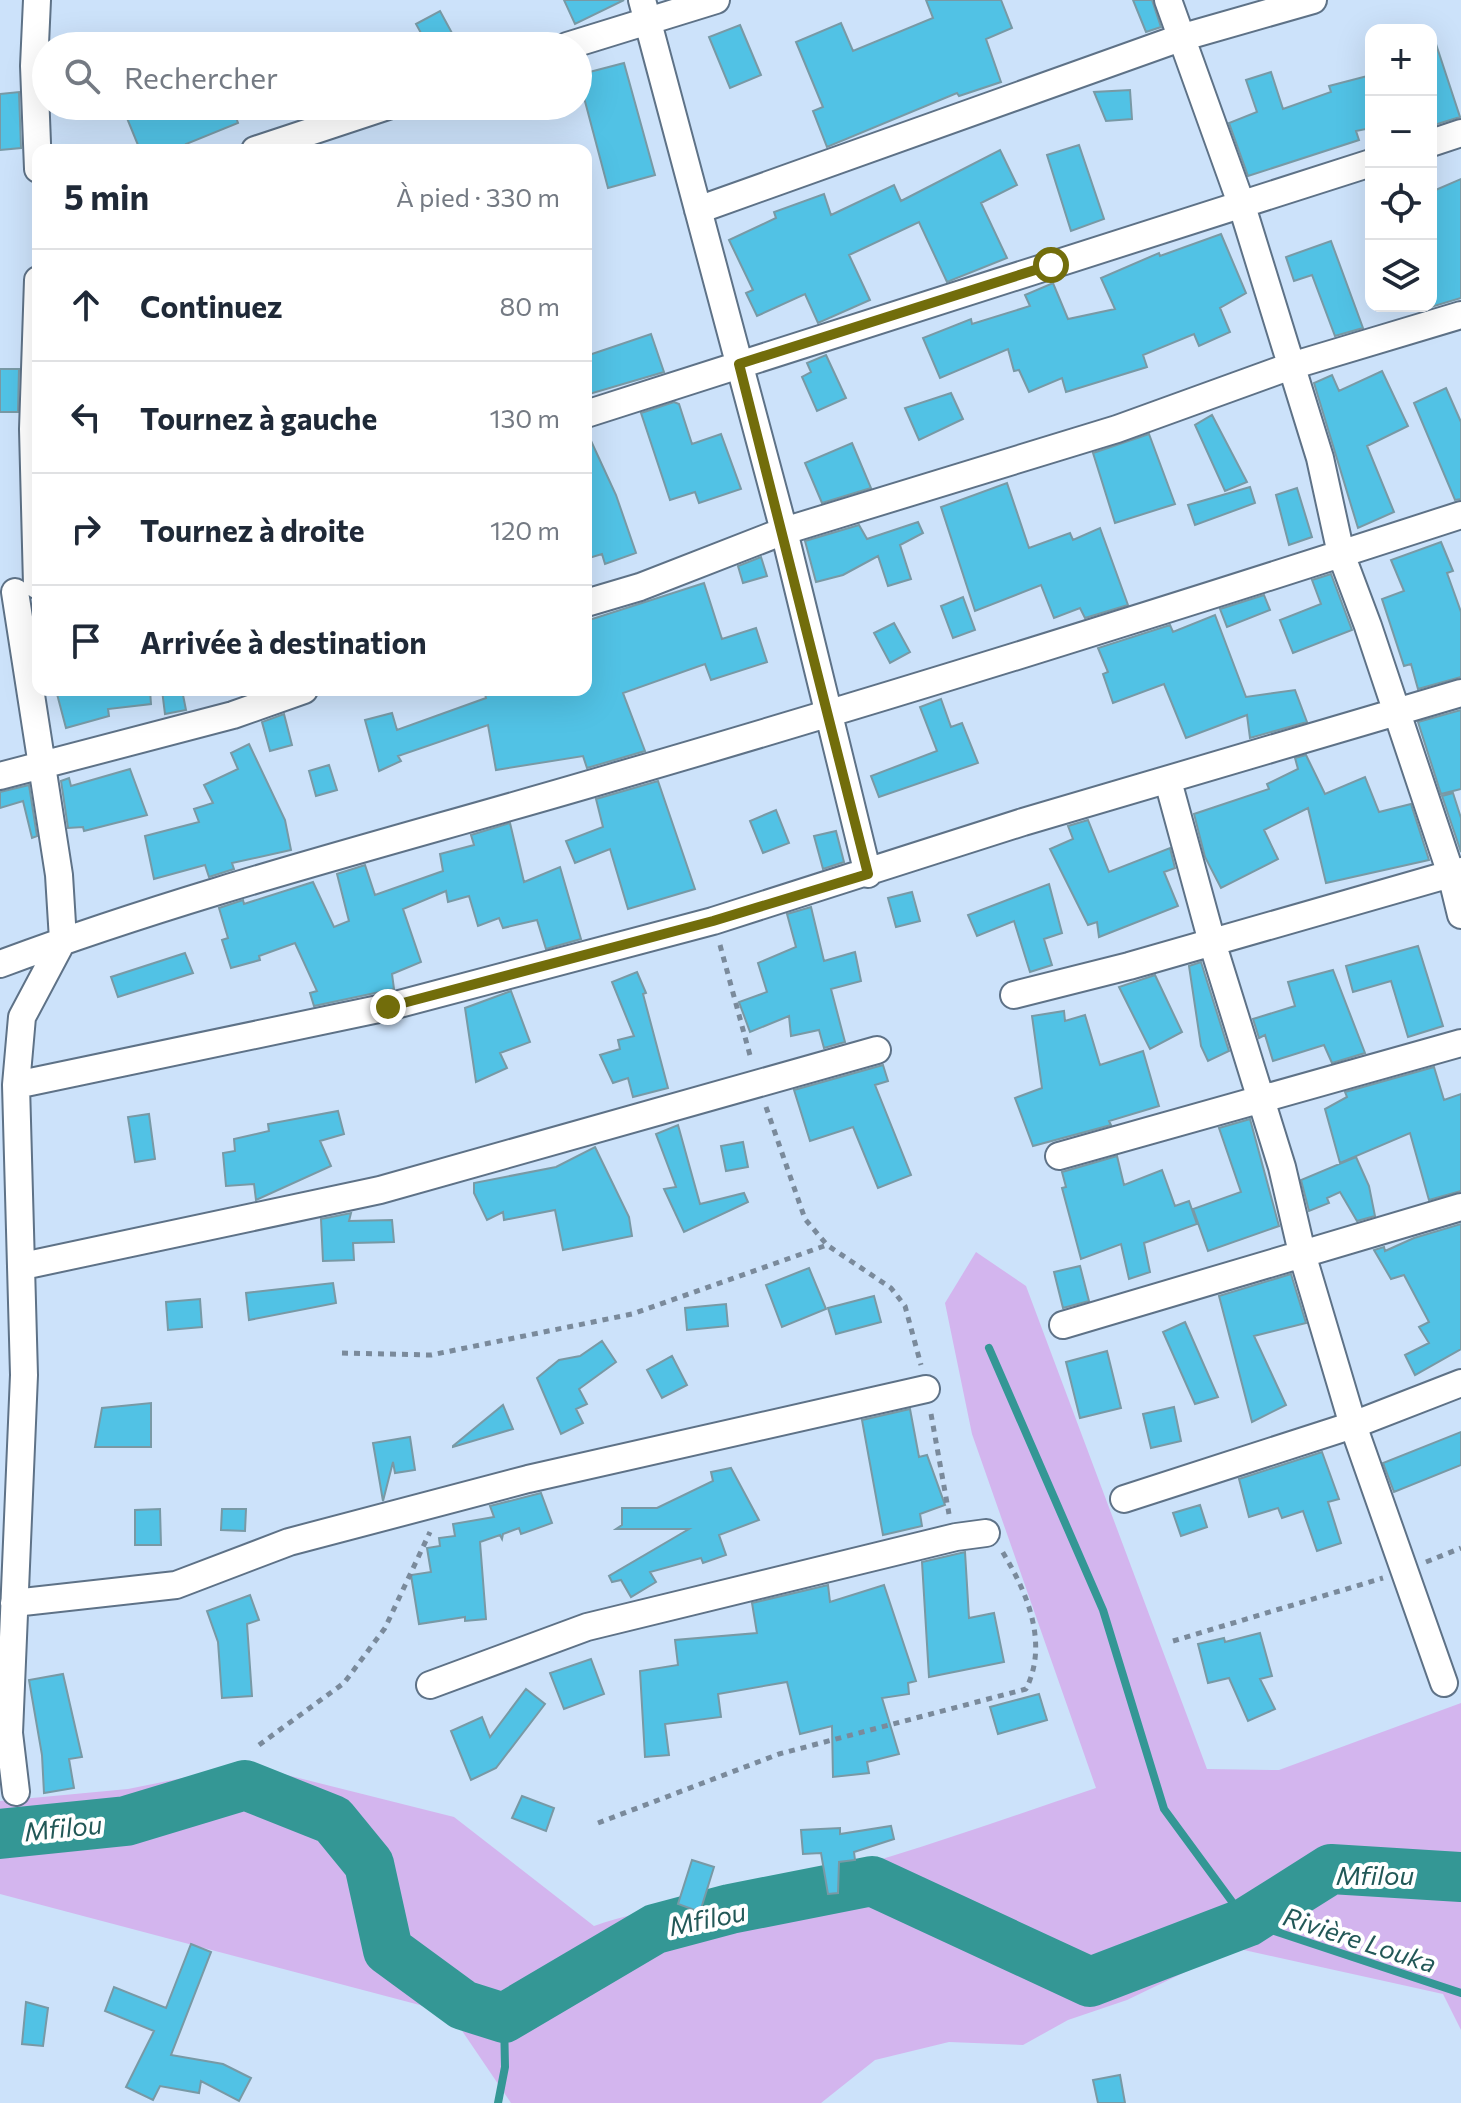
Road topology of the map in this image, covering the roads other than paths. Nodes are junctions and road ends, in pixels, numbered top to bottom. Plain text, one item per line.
1 (37, 0) edge
2 (716, 0) edge
3 (1168, 0) edge
4 (1313, 0) edge
5 (645, 10) edge
6 (36, 32) edge
7 (592, 34) edge
8 (1180, 38) junction
9 (36, 120) edge
10 (346, 120) edge
11 (1461, 133) edge
12 (1437, 141) edge
13 (37, 144) edge
14 (273, 144) edge
15 (1365, 165) edge
16 (1242, 206) junction
17 (698, 210) junction
18 (1461, 315) edge
19 (739, 364) junction
20 (1291, 366) junction
21 (592, 412) edge
22 (32, 444) edge
23 (1461, 515) edge
24 (784, 531) junction
25 (1341, 554) junction
26 (22, 590) edge
27 (592, 601) edge
28 (32, 682) edge
29 (1461, 693) edge
30 (34, 696) edge
31 (287, 696) edge
32 (1396, 713) junction
33 (830, 714) junction
34 (41, 764) junction
35 (0, 776) edge
36 (1168, 781) junction
37 (1456, 872) edge
38 (868, 874) junction
39 (1461, 915) edge
40 (63, 940) junction
41 (1212, 942) junction
42 (0, 964) edge
43 (1014, 995) dead end
44 (1461, 1043) edge
45 (877, 1050) dead end
46 (16, 1085) junction
47 (1259, 1097) junction
48 (1059, 1156) dead end
49 (1461, 1207) edge
50 (1303, 1257) junction
51 (23, 1266) junction
52 (1063, 1325) dead end
53 (1461, 1383) edge
54 (926, 1389) road end
55 (1353, 1425) junction
56 (1124, 1499) dead end
57 (986, 1533) road end
58 (14, 1603) junction
59 (1444, 1683) dead end
60 (430, 1685) dead end
61 (16, 1792) dead end

1 - 6 street
2 - 5 street
3 - 8 street
4 - 8 street
5 - 7 street
5 - 17 street
8 - 16 street
8 - 17 street
9 - 13 street
10 - 14 street
11 - 12 street
15 - 16 street
16 - 19 street
16 - 20 street
17 - 19 street
18 - 20 street
19 - 21 street
19 - 24 street
20 - 24 street
20 - 25 street
22 - 26 street
23 - 25 street
24 - 27 street
24 - 33 street
25 - 32 street
25 - 33 street
26 - 28 street
29 - 32 street
30 - 34 street
31 - 34 street
32 - 36 street
32 - 37 street
33 - 38 street
33 - 40 street
34 - 35 street
34 - 40 street
36 - 38 street
36 - 41 street
37 - 39 street
37 - 41 street
38 - 46 street
40 - 42 street
40 - 46 street
41 - 43 street
41 - 47 street
44 - 47 street
45 - 51 street
46 - 51 street
47 - 48 street
47 - 50 street
49 - 50 street
50 - 52 street
50 - 55 street
51 - 58 street
53 - 55 street
54 - 58 street
55 - 56 street
55 - 59 street
57 - 60 street
58 - 61 street

